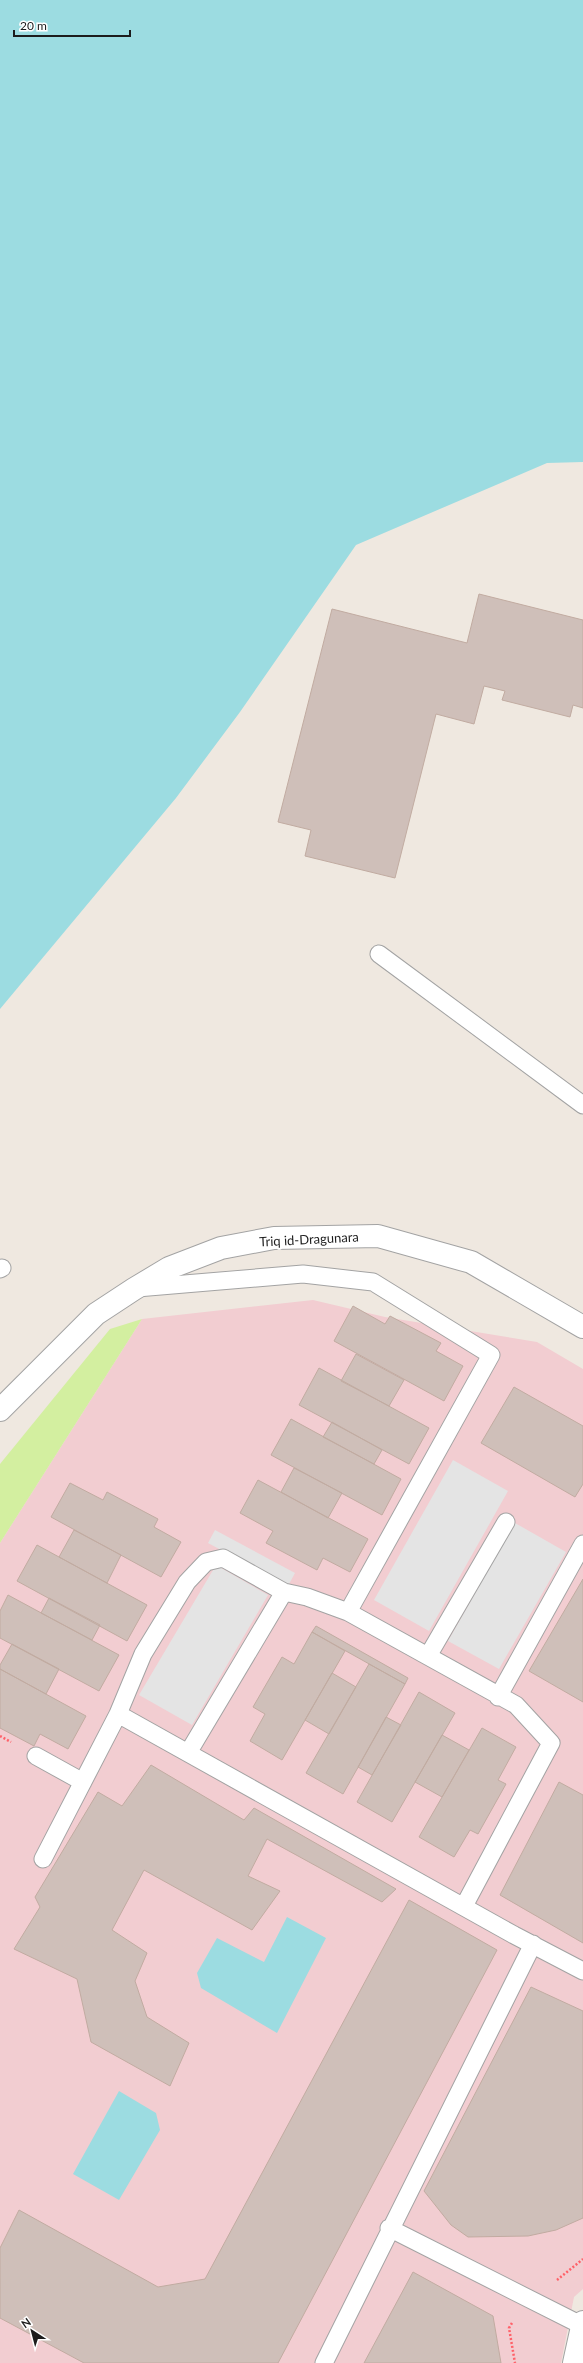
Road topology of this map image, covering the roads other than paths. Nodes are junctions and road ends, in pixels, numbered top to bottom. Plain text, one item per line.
1 (379, 954) dead end
2 (583, 1105) edge
3 (134, 1289) junction
4 (583, 1327) edge
5 (0, 1410) edge
6 (506, 1522) dead end
7 (583, 1544) edge
8 (284, 1592) junction
9 (348, 1612) junction
10 (428, 1656) junction
11 (498, 1697) junction
12 (118, 1714) junction
13 (188, 1753) junction
14 (36, 1756) dead end
15 (83, 1782) junction
16 (43, 1859) dead end
17 (464, 1906) junction
18 (533, 1944) junction
19 (583, 1971) edge
20 (389, 2228) junction
21 (582, 2324) edge
22 (324, 2363) edge
23 (574, 2363) edge

1 - 2 lane
3 - 4 street, Triq id-Dragunara
3 - 5 street, Triq id-Dragunara
3 - 9 lane
6 - 10 lane
7 - 11 lane
8 - 9 lane
8 - 12 lane
8 - 13 lane
9 - 10 lane
10 - 11 lane
11 - 17 lane
12 - 13 lane
12 - 15 lane
13 - 17 lane
14 - 15 lane
15 - 16 lane
17 - 18 lane
18 - 19 lane
18 - 20 lane
20 - 21 lane
20 - 22 lane
21 - 23 street

